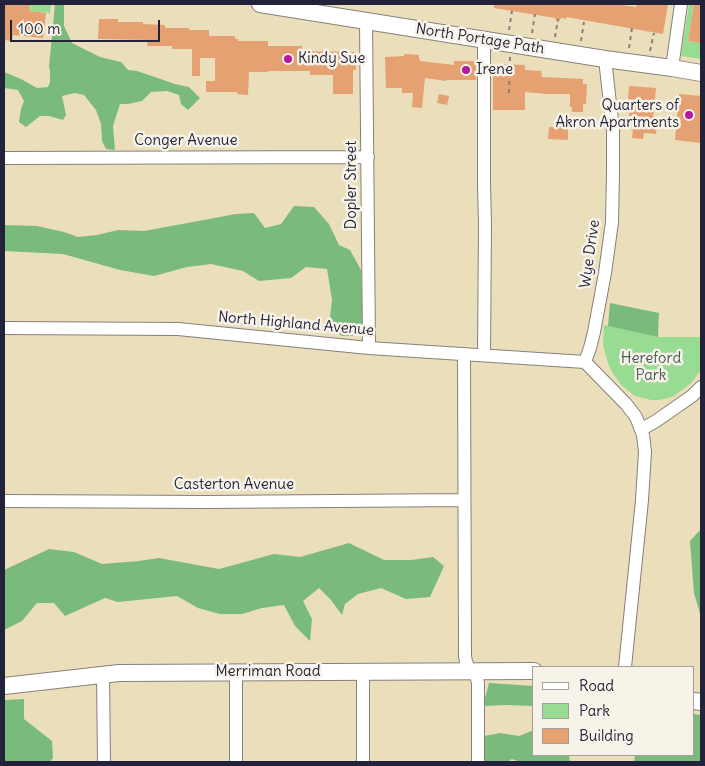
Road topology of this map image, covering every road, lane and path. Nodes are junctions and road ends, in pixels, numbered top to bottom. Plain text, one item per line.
1 (260, 4) edge
2 (681, 4) edge
3 (512, 11) dead end
4 (535, 14) dead end
5 (558, 19) dead end
6 (366, 21) junction
7 (584, 22) dead end
8 (632, 28) dead end
9 (509, 30) dead end
10 (532, 33) dead end
11 (654, 33) dead end
12 (555, 37) dead end
13 (484, 40) junction
14 (581, 41) dead end
15 (629, 48) dead end
16 (650, 52) dead end
17 (510, 55) dead end
18 (605, 59) junction
19 (672, 68) junction
20 (701, 73) edge
21 (509, 93) dead end
22 (368, 157) junction
23 (4, 158) edge
24 (4, 328) edge
25 (369, 348) junction
26 (464, 354) junction
27 (484, 355) junction
28 (584, 362) junction
29 (701, 386) edge
30 (642, 429) junction
31 (464, 500) junction
32 (4, 501) edge
33 (625, 666) edge
34 (470, 670) junction
35 (363, 671) junction
36 (532, 671) edge
37 (236, 672) junction
38 (103, 674) junction
39 (4, 686) edge
40 (104, 762) edge
41 (236, 762) edge
42 (364, 762) edge
43 (478, 762) edge

1 - 6 main road, North Portage Path
2 - 19 street
3 - 9 path
4 - 10 path
5 - 12 path
6 - 13 main road, North Portage Path
6 - 22 street, Dopler Street
7 - 14 path
8 - 15 path
11 - 16 path
13 - 18 main road, North Portage Path
13 - 27 street
17 - 21 path
18 - 19 main road, North Portage Path
18 - 28 street, Wye Drive
19 - 20 main road, North Portage Path
22 - 23 street, Conger Avenue
22 - 25 street, Dopler Street
24 - 25 street, North Highland Avenue
25 - 26 street, North Highland Avenue
26 - 27 street, North Highland Avenue
26 - 31 street
27 - 28 street, North Highland Avenue
28 - 30 street
29 - 30 street
30 - 33 street
31 - 32 street, Casterton Avenue
31 - 34 street
34 - 35 main road, Merriman Road
34 - 36 main road, Merriman Road
34 - 43 street
35 - 37 main road, Merriman Road
35 - 42 street
37 - 38 main road, Merriman Road
37 - 41 street
38 - 39 main road, Merriman Road
38 - 40 street

